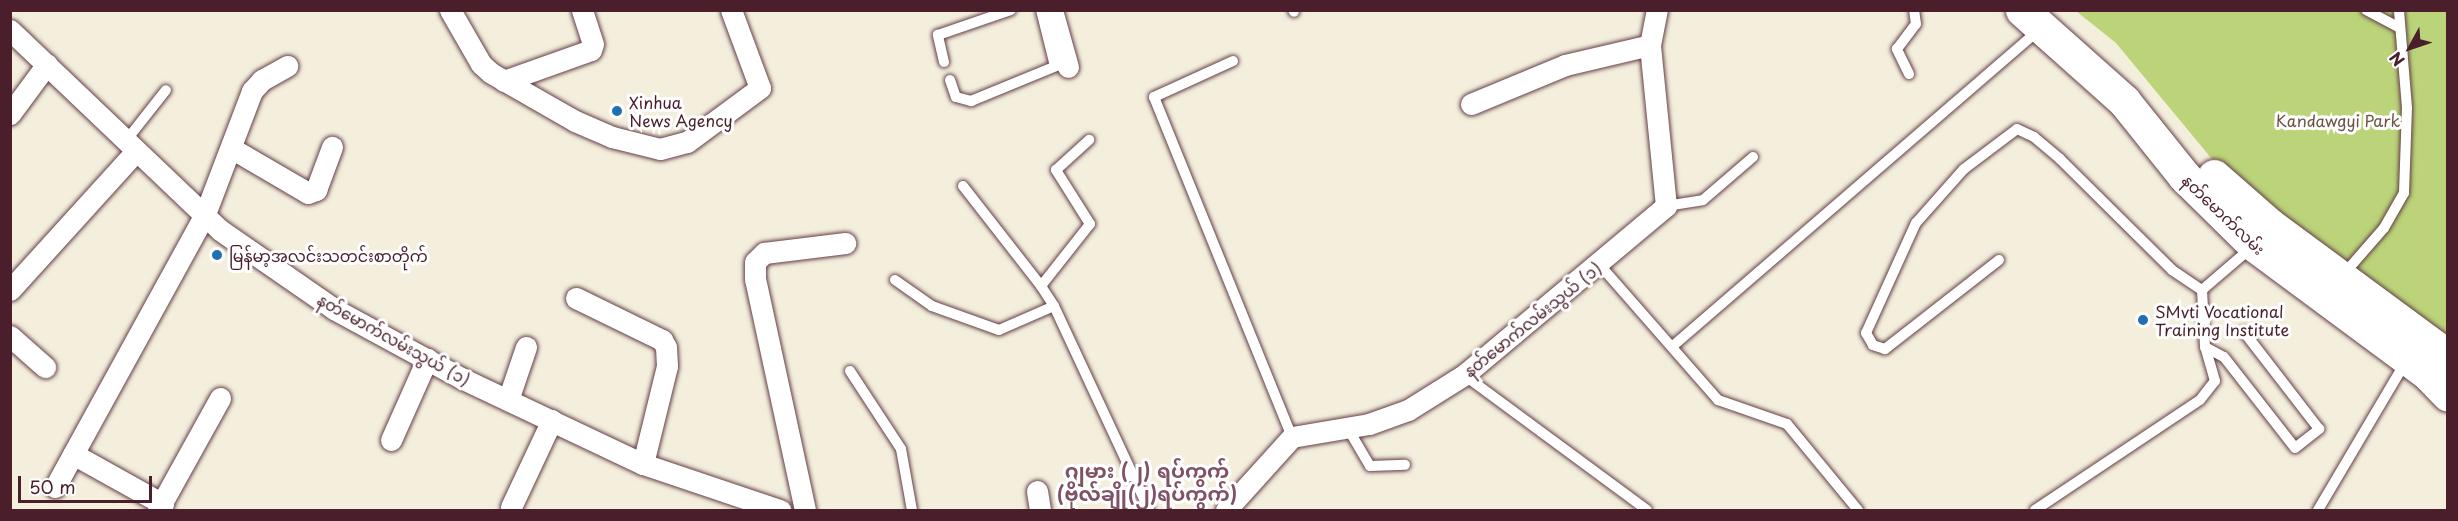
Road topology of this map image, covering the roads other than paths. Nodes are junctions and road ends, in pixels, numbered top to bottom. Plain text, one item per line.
1 (450, 10) edge
2 (582, 10) edge
3 (731, 10) edge
4 (1011, 10) edge
5 (1041, 10) edge
6 (1052, 10) edge
7 (1657, 10) edge
8 (1914, 10) edge
9 (2366, 10) edge
10 (2399, 10) edge
11 (2036, 17) edge
12 (2400, 28) junction
13 (10, 30) edge
14 (1650, 45) junction
15 (1233, 61) dead end
16 (944, 62) dead end
17 (47, 64) junction
18 (1063, 65) junction
19 (287, 66) dead end
20 (1909, 74) dead end
21 (950, 80) dead end
22 (504, 81) junction
23 (166, 90) dead end
24 (1472, 104) dead end
25 (10, 114) edge
26 (1089, 140) dead end
27 (130, 147) junction
28 (332, 147) dead end
29 (231, 148) junction
30 (1754, 157) dead end
31 (963, 186) dead end
32 (1666, 206) junction
33 (205, 214) junction
34 (2262, 235) junction
35 (845, 243) dead end
36 (2000, 260) dead end
37 (1599, 264) junction
38 (895, 280) dead end
39 (1041, 286) junction
40 (10, 290) edge
41 (2202, 290) junction
42 (2336, 290) junction
43 (576, 298) dead end
44 (1054, 306) junction
45 (2244, 332) dead end
46 (10, 336) edge
47 (1674, 345) junction
48 (526, 347) dead end
49 (2205, 347) junction
50 (2414, 347) junction
51 (2448, 356) edge
52 (427, 359) junction
53 (45, 367) dead end
54 (850, 371) dead end
55 (1464, 375) junction
56 (2448, 395) edge
57 (220, 398) dead end
58 (508, 400) junction
59 (552, 420) junction
60 (1347, 427) junction
61 (1292, 437) junction
62 (391, 440) dead end
63 (73, 454) junction
64 (643, 464) junction
65 (1405, 465) dead end
66 (55, 487) dead end
67 (160, 507) edge
68 (511, 507) dead end
69 (780, 510) edge
70 (805, 510) edge
71 (912, 510) edge
72 (1149, 510) edge
73 (1226, 510) edge
74 (1647, 510) edge
75 (1857, 510) edge
76 (2035, 510) edge
77 (2318, 510) edge

1 - 22 street
2 - 22 street
3 - 22 street
4 - 16 lane
5 - 18 lane
6 - 18 street
7 - 14 street
8 - 20 lane
9 - 12 lane
10 - 12 lane
11 - 34 main road, နတ်မောက်လမ်း
11 - 47 lane
12 - 42 lane
13 - 17 street, နတ်မောက်လမ်းသွယ် (၁)
14 - 24 street
14 - 32 street
15 - 61 lane
17 - 25 street
17 - 27 street, နတ်မောက်လမ်းသွယ် (၁)
18 - 21 lane
19 - 29 street
23 - 27 lane
26 - 39 lane
27 - 33 street, နတ်မောက်လမ်းသွယ် (၁)
27 - 40 street
28 - 29 street
29 - 33 street
30 - 32 lane
31 - 39 lane
32 - 37 street, နတ်မောက်လမ်းသွယ် (၁)
33 - 52 street, နတ်မောက်လမ်းသွယ် (၁)
33 - 63 street
34 - 41 lane
34 - 42 main road, နတ်မောက်လမ်း
35 - 70 street
36 - 41 lane
37 - 47 lane
37 - 55 street, နတ်မောက်လမ်းသွယ် (၁)
38 - 44 lane
39 - 44 lane
41 - 49 lane
42 - 50 main road, နတ်မောက်လမ်း
43 - 64 street
44 - 72 lane
45 - 49 lane
46 - 53 street
47 - 75 lane
48 - 58 street
49 - 76 lane
50 - 51 main road, နတ်မောက်လမ်း
50 - 56 main road, နတ်မောက်လမ်း
50 - 77 lane
52 - 58 street, နတ်မောက်လမ်းသွယ် (၁)
52 - 62 street
54 - 71 lane
55 - 60 street, နတ်မောက်လမ်းသွယ် (၁)
55 - 74 lane
57 - 67 street
58 - 59 street, နတ်မောက်လမ်းသွယ် (၁)
59 - 64 street, နတ်မောက်လမ်းသွယ် (၁)
59 - 68 street
60 - 61 street, နတ်မောက်လမ်းသွယ် (၁)
60 - 65 lane
61 - 73 street
63 - 66 street
63 - 67 street
64 - 69 street, နတ်မောက်လမ်းသွယ် (၁)

